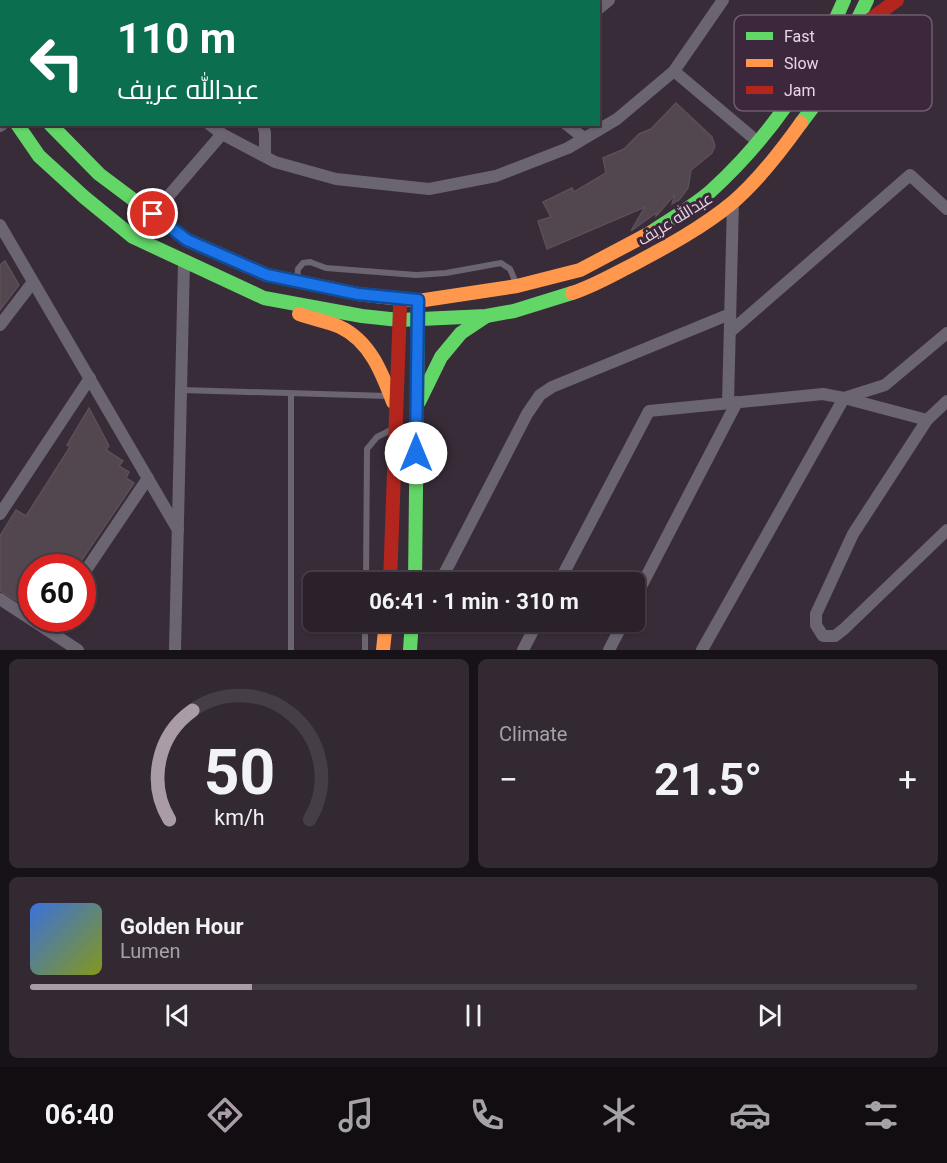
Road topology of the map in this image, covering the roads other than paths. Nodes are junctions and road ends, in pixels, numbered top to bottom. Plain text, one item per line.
1 (844, 0) edge
2 (867, 0) edge
3 (897, 0) edge
4 (719, 2) edge
5 (838, 15) edge
6 (860, 15) edge
7 (879, 15) edge
8 (674, 71) junction
9 (781, 111) edge
10 (810, 111) edge
11 (18, 126) edge
12 (52, 126) edge
13 (212, 126) edge
14 (263, 126) edge
15 (569, 126) edge
16 (222, 134) junction
17 (584, 138) junction
18 (758, 142) junction
19 (265, 156) junction
20 (733, 202) junction
21 (947, 209) edge
22 (153, 214) junction
23 (0, 225) edge
24 (184, 262) junction
25 (297, 281) junction
26 (33, 282) junction
27 (517, 286) junction
28 (264, 298) junction
29 (400, 300) junction
30 (418, 300) junction
31 (730, 314) junction
32 (486, 316) junction
33 (399, 320) junction
34 (417, 320) junction
35 (0, 325) edge
36 (730, 332) junction
37 (947, 333) edge
38 (90, 378) junction
39 (181, 390) junction
40 (291, 393) junction
41 (391, 396) junction
42 (844, 398) junction
43 (947, 401) edge
44 (733, 402) junction
45 (416, 409) junction
46 (397, 412) junction
47 (927, 420) junction
48 (396, 427) junction
49 (147, 478) junction
50 (0, 514) edge
51 (178, 530) junction
52 (947, 530) edge
53 (96, 555) edge
54 (366, 572) edge
55 (390, 572) edge
56 (415, 572) edge
57 (445, 572) edge
58 (564, 572) edge
59 (645, 578) edge
60 (0, 599) edge
61 (18, 611) edge
62 (49, 632) edge
63 (365, 632) edge
64 (385, 632) edge
65 (532, 632) edge
66 (618, 632) edge
67 (60, 645) edge
68 (78, 650) edge
69 (175, 650) edge
70 (291, 650) edge
71 (365, 650) edge
72 (383, 650) edge
73 (523, 650) edge
74 (609, 650) edge
75 (702, 650) edge

1 - 5 main road, عبدالله عريف
2 - 6 main road, عبدالله عريف
3 - 7 main road
4 - 8 street
8 - 17 street
8 - 18 street
9 - 18 main road, عبدالله عريف
10 - 20 main road, عبدالله عريف
11 - 24 main road
12 - 22 main road
13 - 16 street
14 - 19 street
15 - 17 street
16 - 19 street
16 - 22 street
17 - 19 street
18 - 27 main road, عبدالله عريف
20 - 31 street
20 - 32 main road, عبدالله عريف
21 - 36 street
22 - 25 main road
23 - 26 street
24 - 28 main road
24 - 39 street
25 - 27 lane
25 - 29 main road
26 - 35 street
26 - 38 street
27 - 30 main road, عبدالله عريف
28 - 33 main road, عبدالله عريف
28 - 41 main road
29 - 30 main road, عبدالله عريف
29 - 33 main road
30 - 34 main road
31 - 36 street
31 - 57 street
32 - 34 main road, عبدالله عريف
32 - 45 main road
33 - 34 main road, عبدالله عريف
33 - 46 main road
34 - 45 main road
36 - 44 street
37 - 42 street
38 - 49 street
38 - 50 street
39 - 40 lane
39 - 51 street
40 - 41 lane
40 - 70 lane
41 - 46 main road
42 - 44 street
42 - 47 street
42 - 75 street
43 - 47 street
44 - 58 street
44 - 59 street
45 - 56 main road
46 - 48 main road
47 - 52 street
48 - 54 lane
48 - 55 main road
49 - 51 street
49 - 53 street
51 - 69 street
60 - 61 street
62 - 67 street
63 - 71 lane
64 - 72 main road
65 - 73 street
66 - 74 street
67 - 68 street

